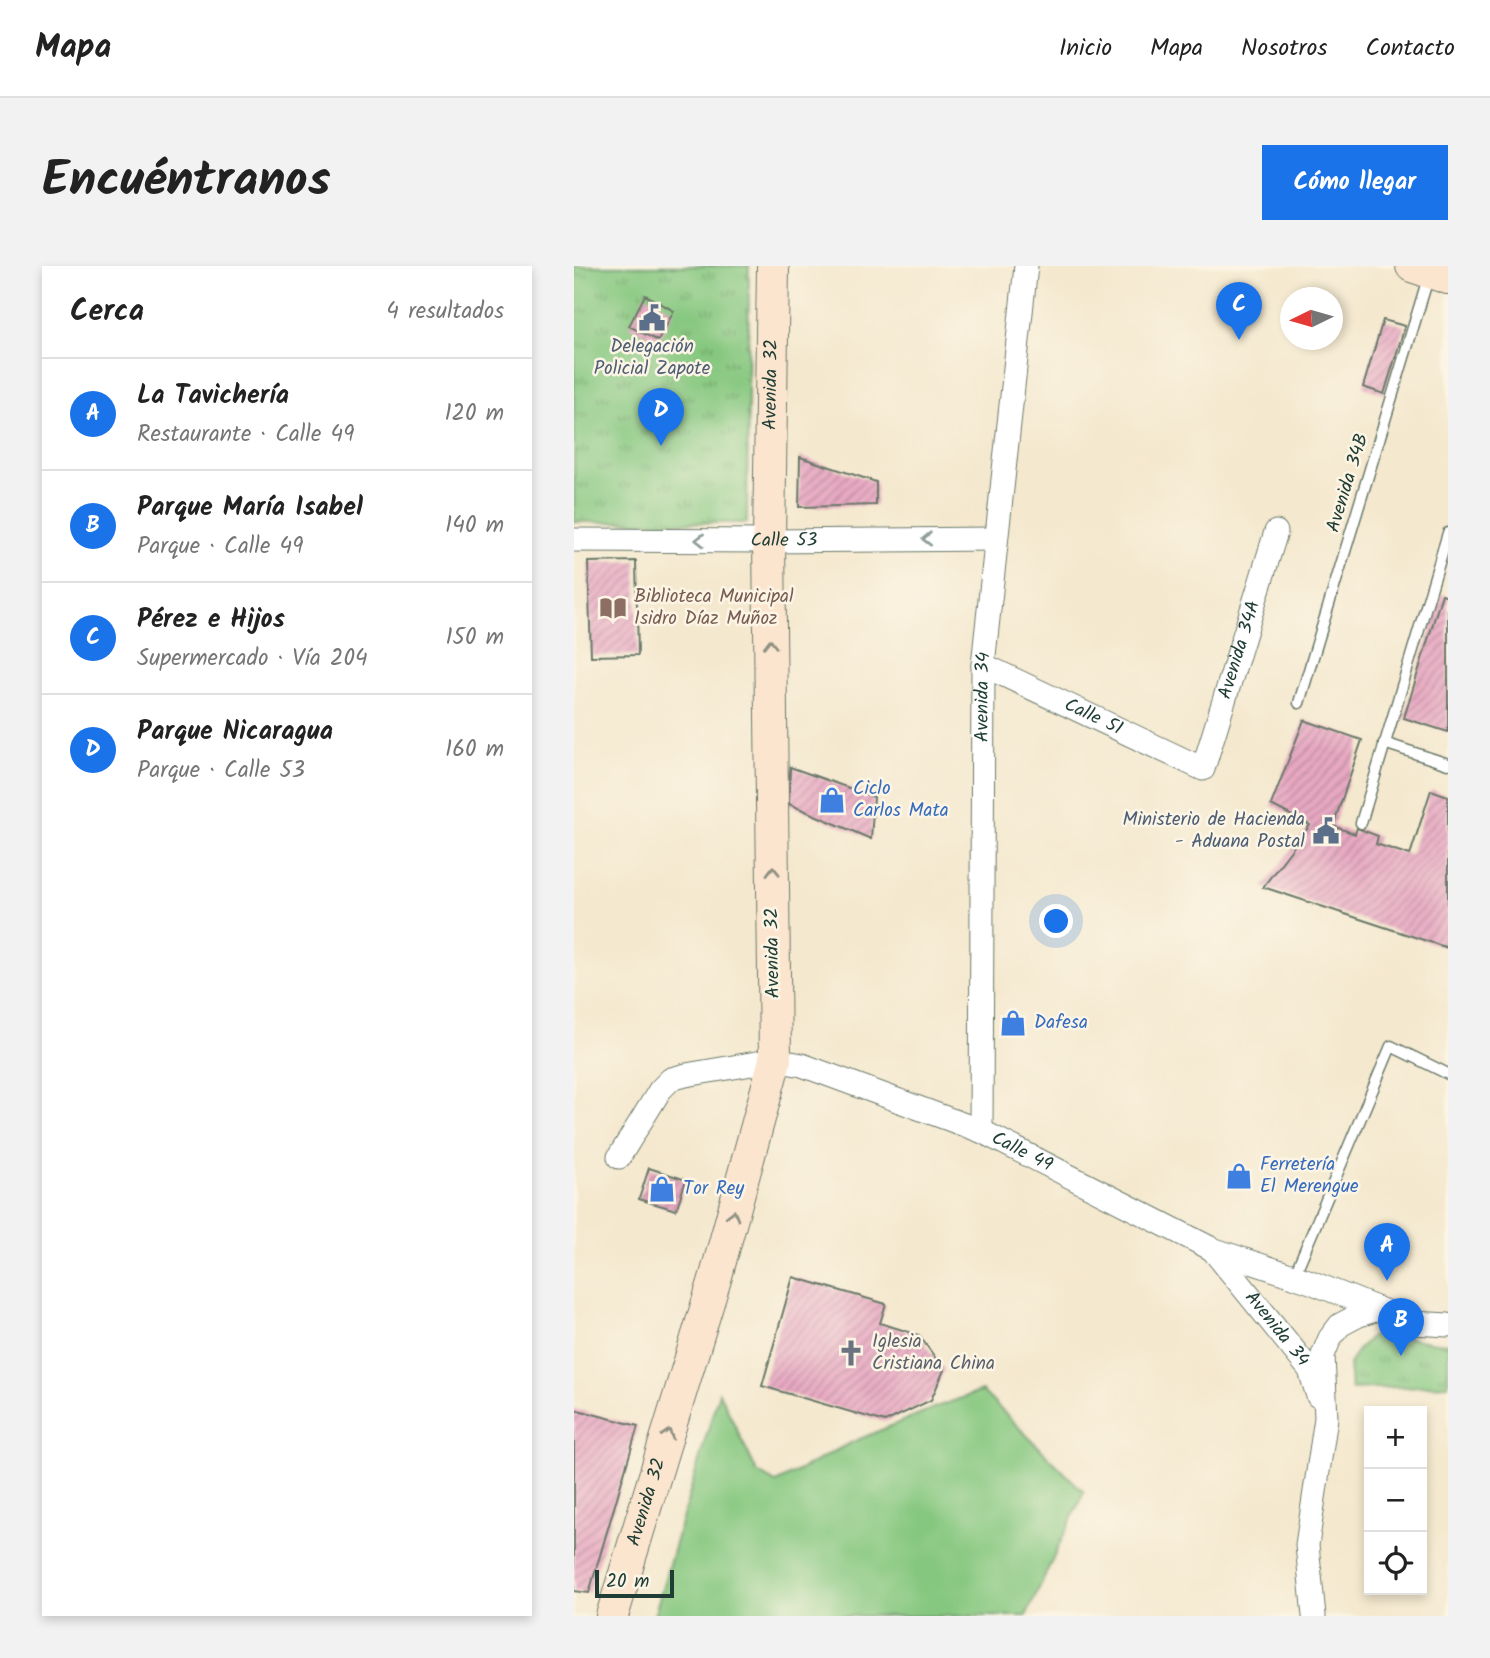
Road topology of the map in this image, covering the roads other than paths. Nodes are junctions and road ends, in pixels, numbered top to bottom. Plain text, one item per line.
1 (773, 266) edge
2 (1026, 266) edge
3 (1430, 272) edge
4 (1276, 532) dead end
5 (1448, 533) edge
6 (996, 539) junction
7 (574, 540) edge
8 (769, 541) junction
9 (983, 665) junction
10 (1299, 703) dead end
11 (1384, 743) junction
12 (1448, 764) edge
13 (1203, 769) joint
14 (1361, 823) dead end
15 (775, 1060) junction
16 (1448, 1074) edge
17 (981, 1131) junction
18 (619, 1157) dead end
19 (1212, 1249) junction
20 (1294, 1276) junction
21 (1378, 1309) junction
22 (1448, 1325) edge
23 (1326, 1418) junction
24 (612, 1616) edge
25 (1314, 1616) edge

1 - 8 main road, Avenida 32
2 - 6 street, Avenida 34
3 - 10 lane, Avenida 34B
4 - 13 street, Avenida 34A
5 - 11 lane
6 -> 8 street, Calle 53
6 - 9 street, Avenida 34
8 -> 7 street, Calle 53
15 -> 8 main road, Avenida 32
9 - 13 street, Calle 51
9 - 17 street, Avenida 34
11 - 12 lane
11 - 14 lane
15 - 17 street, Calle 49
15 - 18 street, Calle 49
24 -> 15 main road, Avenida 32
16 - 20 lane
17 - 19 street, Calle 49
19 - 20 street, Calle 49
19 - 23 street, Avenida 34
20 - 21 street, Calle 49
21 - 22 street, Calle 49
21 - 23 street, Avenida 34
23 - 25 street, Avenida 34

